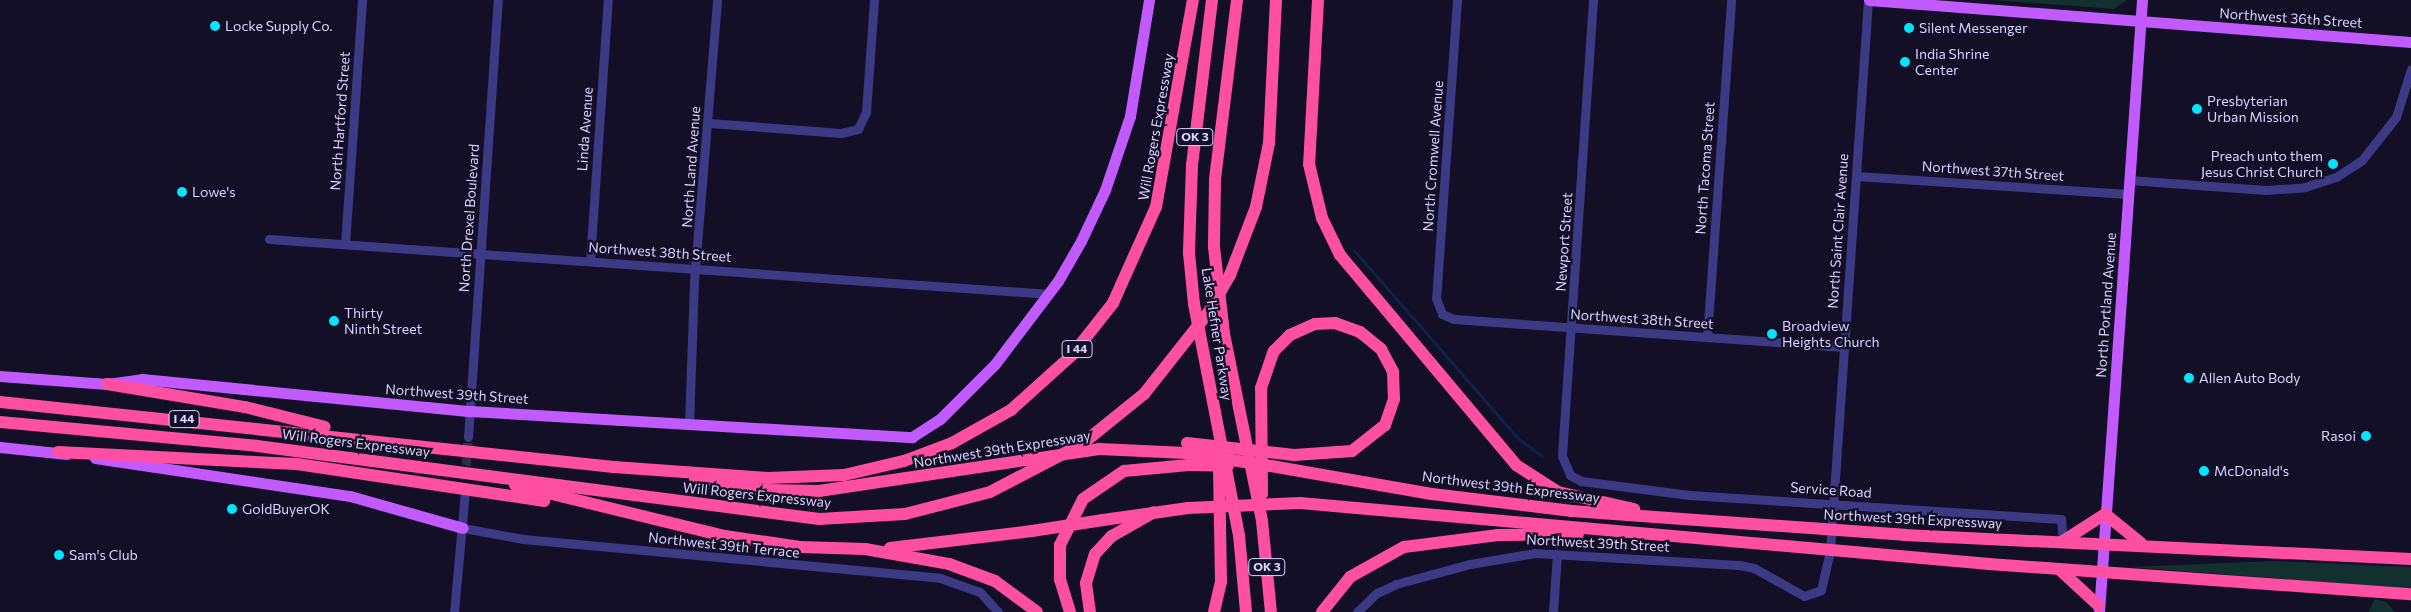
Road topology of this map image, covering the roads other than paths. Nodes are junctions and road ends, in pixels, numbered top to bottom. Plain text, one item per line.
1 (362, 0) edge
2 (498, 0) edge
3 (608, 0) edge
4 (717, 0) edge
5 (874, 0) edge
6 (1149, 0) edge
7 (1193, 0) edge
8 (1212, 0) edge
9 (1237, 0) edge
10 (1276, 0) edge
11 (1318, 0) edge
12 (1457, 0) edge
13 (1593, 0) edge
14 (1731, 0) edge
15 (1868, 0) edge
16 (2142, 0) edge
17 (2140, 23) junction
18 (2411, 42) edge
19 (2411, 70) edge
20 (709, 123) junction
21 (1856, 176) junction
22 (2129, 180) junction
23 (2128, 194) junction
24 (269, 239) dead end
25 (345, 244) junction
26 (481, 254) junction
27 (590, 261) junction
28 (696, 268) junction
29 (1049, 294) junction
30 (1441, 312) joint
31 (1573, 328) junction
32 (1708, 337) junction
33 (1844, 347) junction
34 (0, 376) edge
35 (106, 384) junction
36 (0, 402) edge
37 (470, 411) junction
38 (0, 422) edge
39 (689, 425) junction
40 (1218, 429) junction
41 (468, 437) tunnel mouth
42 (368, 438) junction
43 (0, 447) edge
44 (58, 452) junction
45 (1187, 454) junction
46 (614, 467) junction
47 (476, 474) junction
48 (1576, 480) joint
49 (465, 492) tunnel mouth
50 (1833, 504) junction
51 (1154, 512) junction
52 (618, 514) junction
53 (2105, 514) junction
54 (1683, 519) junction
55 (1262, 522) junction
56 (463, 528) junction
57 (1831, 530) junction
58 (1626, 532) junction
59 (2063, 542) junction
60 (2104, 542) junction
61 (2144, 544) junction
62 (865, 549) junction
63 (1830, 551) junction
64 (1557, 554) junction
65 (2411, 559) edge
66 (2059, 569) junction
67 (2102, 572) junction
68 (1775, 579) joint
69 (2411, 594) edge
70 (2099, 609) edge
71 (454, 612) edge
72 (998, 612) edge
73 (1037, 612) edge
74 (1070, 612) edge
75 (1090, 612) edge
76 (1214, 612) edge
77 (1246, 612) edge
78 (1271, 612) edge
79 (1322, 612) edge
80 (1357, 612) edge
81 (1553, 612) edge

1 - 25 street, North Hartford Street
2 - 26 street, North Drexel Boulevard
3 - 27 street, Linda Avenue
4 - 20 street, North Land Avenue
5 - 20 street
6 - 29 main road
7 - 46 highway, Will Rogers Expressway / I 44
8 - 40 highway, Lake Hefner Parkway / OK 3
9 - 55 highway, Lake Hefner Parkway / OK 3
10 - 47 highway, Will Rogers Expressway / I 44, bridge
11 - 54 highway
12 - 30 street, North Cromwell Avenue
13 - 31 street, Newport Street
14 - 32 street, North Tacoma Street
15 - 17 main road, Northwest 36th Street
15 - 21 street, North Saint Clair Avenue
16 - 17 main road, North Portland Avenue
17 - 18 main road, Northwest 36th Street
17 - 22 main road, North Portland Avenue
19 - 22 street
20 - 28 street, North Land Avenue
21 - 23 street, Northwest 37th Street
21 - 33 street, North Saint Clair Avenue
22 - 23 main road, North Portland Avenue
23 - 53 main road, North Portland Avenue
24 - 25 street, Northwest 38th Street
25 - 26 street, Northwest 38th Street
26 - 27 street, Northwest 38th Street
26 - 37 street, North Drexel Boulevard
27 - 28 street, Northwest 38th Street
28 - 29 street, Northwest 38th Street
28 - 39 street, North Land Avenue
29 - 39 main road, Northwest 39th Street
30 - 31 street, Northwest 38th Street
31 - 32 street, Northwest 38th Street
31 - 48 street, Newport Street
32 - 33 street, Northwest 38th Street
33 - 50 street, North Saint Clair Avenue
34 - 35 main road, Northwest 39th Street
35 - 37 main road, Northwest 39th Street
35 - 42 highway
36 - 42 highway, Will Rogers Expressway / I 44
37 - 39 main road, Northwest 39th Street
37 - 41 street, North Drexel Boulevard
38 - 47 highway, Will Rogers Expressway / I 44
40 - 76 highway
40 - 77 highway, Lake Hefner Parkway / OK 3
42 - 46 highway, Will Rogers Expressway
43 - 44 main road
44 - 52 highway
44 - 56 main road
45 - 46 highway, Northwest 39th Expressway
45 - 54 highway, Northwest 39th Expressway, bridge
45 - 55 highway, bridge
45 - 74 highway
47 - 52 highway
48 - 50 street, Service Road
49 - 56 street
50 - 57 street, North Saint Clair Avenue
50 - 59 street, Service Road
51 - 58 highway, bridge
51 - 62 highway, bridge
51 - 75 highway
52 - 62 highway
53 - 59 highway
53 - 60 main road, North Portland Avenue
53 - 61 highway
54 - 57 highway, Northwest 39th Expressway
55 - 78 highway, Lake Hefner Parkway / OK 3
56 - 71 street
56 - 72 street, Northwest 39th Terrace
57 - 59 highway, Northwest 39th Expressway
57 - 63 street, North Saint Clair Avenue
58 - 63 highway
58 - 79 highway
59 - 60 highway, Northwest 39th Expressway
60 - 61 highway, Northwest 39th Expressway
60 - 67 main road, North Portland Avenue
61 - 65 highway, Northwest 39th Expressway
62 - 73 highway
63 - 66 highway
63 - 68 street, North Saint Clair Avenue
64 - 68 street, Northwest 39th Street
64 - 80 street, Northwest 39th Street
64 - 81 street
66 - 67 highway
66 - 70 highway
67 - 69 highway
67 - 70 main road, North Portland Avenue

